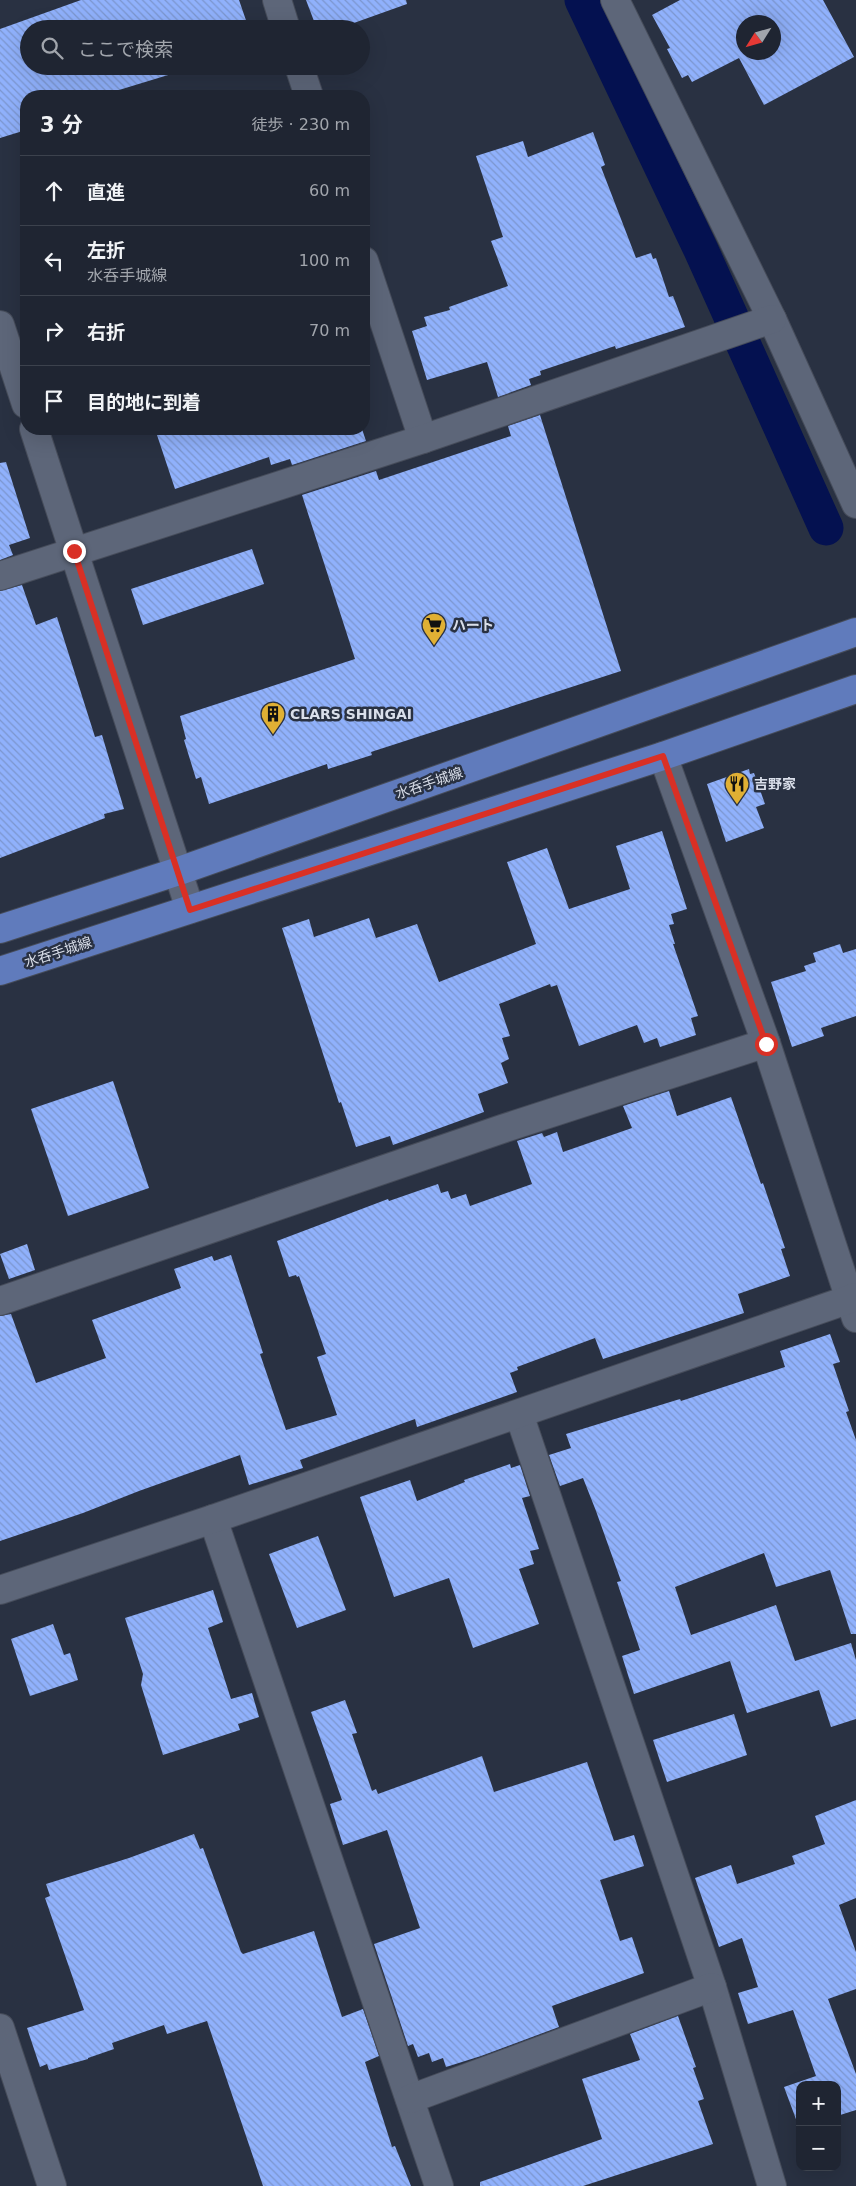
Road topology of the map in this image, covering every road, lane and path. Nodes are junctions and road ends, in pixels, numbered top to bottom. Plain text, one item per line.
1 (277, 0) edge
2 (615, 0) edge
3 (283, 20) edge
4 (302, 75) edge
5 (307, 90) edge
6 (370, 279) edge
7 (772, 319) junction
8 (0, 325) edge
9 (20, 386) edge
10 (36, 435) edge
11 (423, 439) junction
12 (856, 504) edge
13 (74, 551) junction
14 (0, 576) edge
15 (856, 632) edge
16 (856, 689) edge
17 (663, 756) junction
18 (179, 871) junction
19 (190, 910) junction
20 (0, 929) edge
21 (0, 971) edge
22 (766, 1044) junction
23 (0, 1301) edge
24 (854, 1305) edge
25 (519, 1414) junction
26 (214, 1519) junction
27 (0, 1590) edge
28 (712, 1987) junction
29 (0, 2028) edge
30 (410, 2099) junction
31 (52, 2186) edge
32 (438, 2186) edge
33 (772, 2186) edge

1 - 3 street
2 - 7 street
4 - 5 street
6 - 11 street
7 - 11 street
7 - 12 street
8 - 9 street
10 - 13 street
11 - 13 street
13 - 14 street
13 - 18 street
15 - 18 main road, 水呑手城線
16 - 17 main road, 水呑手城線
17 - 19 main road, 水呑手城線
17 - 22 street
18 - 19 street
18 - 20 main road, 水呑手城線
19 - 21 main road, 水呑手城線
22 - 23 street
22 - 24 street
24 - 25 street
25 - 26 street
25 - 28 street
26 - 27 street
26 - 30 street
28 - 30 street
28 - 33 street
29 - 31 street
30 - 32 street

